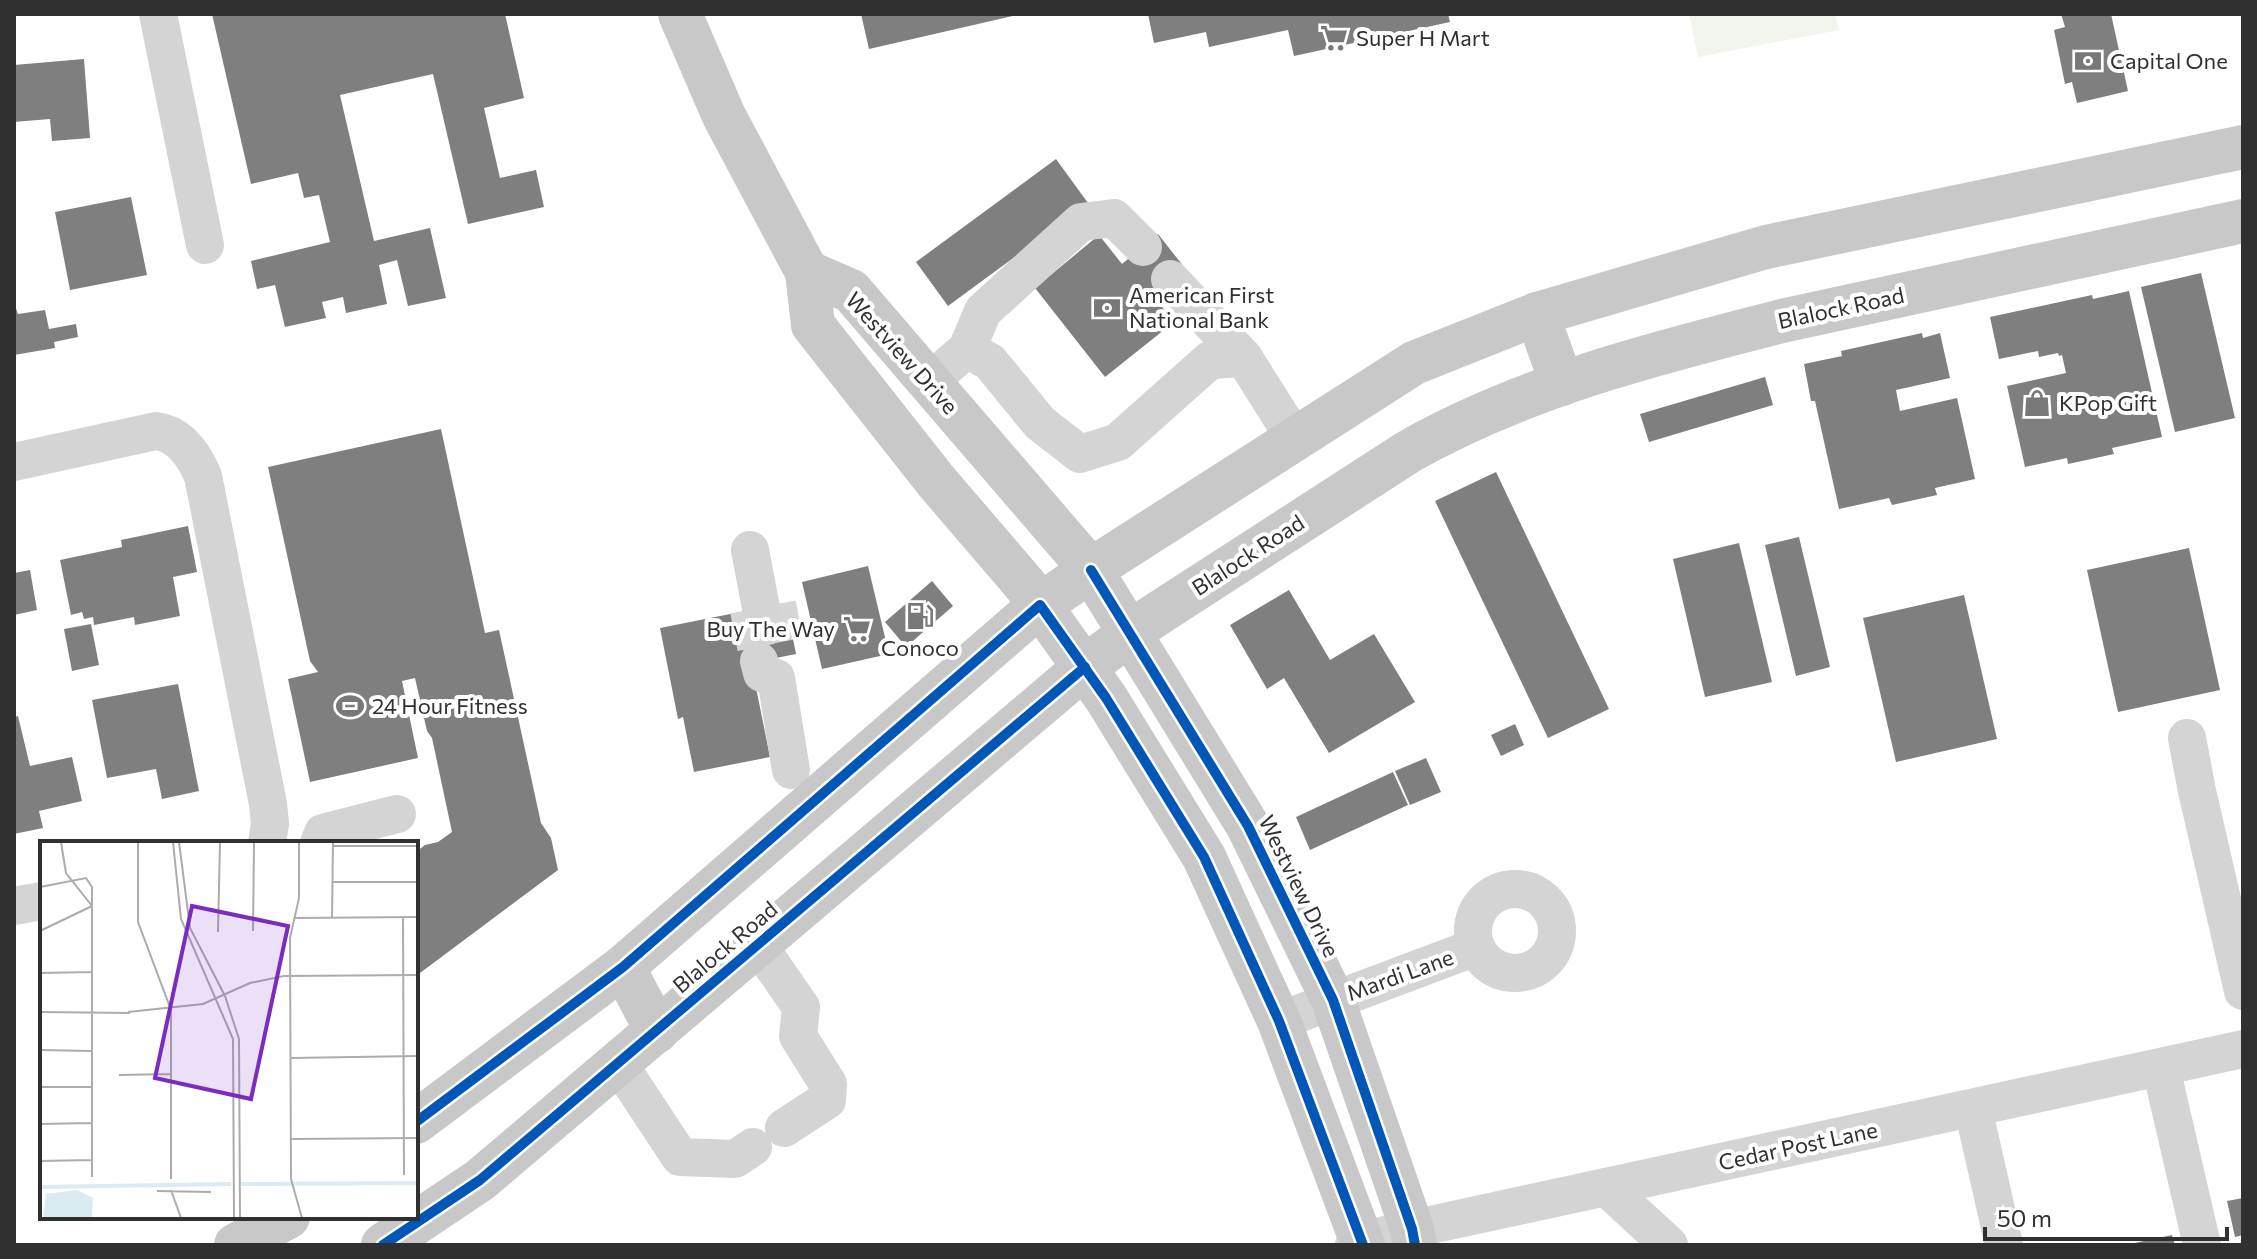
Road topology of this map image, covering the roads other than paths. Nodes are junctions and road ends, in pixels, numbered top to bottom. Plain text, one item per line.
1 (158, 14) edge
2 (680, 14) edge
3 (2243, 147) edge
4 (2243, 221) edge
5 (205, 245) dead end
6 (1143, 247) dead end
7 (807, 272) junction
8 (1170, 279) dead end
9 (1537, 314) junction
10 (967, 349) junction
11 (1244, 358) junction
12 (929, 382) junction
13 (1562, 384) junction
14 (1295, 439) junction
15 (14, 462) edge
16 (1091, 570) junction
17 (1040, 605) junction
18 (1129, 634) junction
19 (774, 664) tunnel mouth
20 (1085, 667) junction
21 (2187, 738) dead end
22 (791, 770) dead end
23 (397, 814) dead end
24 (267, 841) edge
25 (320, 841) edge
26 (40, 901) edge
27 (14, 906) edge
28 (758, 945) junction
29 (1476, 947) dead end
30 (623, 967) junction
31 (2243, 991) edge
32 (1333, 1000) junction
33 (1279, 1021) junction
34 (657, 1031) junction
35 (2243, 1049) edge
36 (618, 1063) junction
37 (2161, 1068) junction
38 (1973, 1108) junction
39 (418, 1121) edge
40 (1606, 1187) junction
41 (293, 1227) edge
42 (1413, 1237) edge
43 (1360, 1243) edge
44 (236, 1245) edge
45 (383, 1245) edge
46 (1669, 1245) edge
47 (2004, 1245) edge
48 (2202, 1245) edge

1 - 5 street
2 - 7 main road, Westview Drive
3 - 9 main road
4 - 13 main road, Blalock Road
6 - 10 street
7 - 12 main road, Westview Drive
7 - 17 main road, Westview Drive
8 - 11 street
9 - 13 main road
9 - 14 main road
10 - 11 street
10 - 12 street
11 - 14 street
12 - 16 main road, Westview Drive
13 - 18 main road, Blalock Road
14 - 16 main road
15 - 24 street
16 - 17 main road
16 - 18 main road, Westview Drive
17 - 20 main road, Westview Drive
17 - 30 main road
18 - 20 main road, Blalock Road
18 - 32 main road, Westview Drive
19 - 22 street
20 - 28 main road, Blalock Road
20 - 33 main road, Westview Drive
21 - 31 street
23 - 25 street
26 - 27 street
28 - 34 main road, Blalock Road
28 - 36 street
29 - 32 street, Mardi Lane
30 - 34 main road
30 - 39 main road
32 - 33 street, Mardi Lane
32 - 42 main road, Westview Drive
33 - 43 main road, Westview Drive
34 - 36 main road, Blalock Road
35 - 37 street, Cedar Post Lane
36 - 45 main road, Blalock Road
37 - 38 street, Cedar Post Lane
37 - 48 street
38 - 40 street, Cedar Post Lane
38 - 47 street
40 - 42 street, Cedar Post Lane
40 - 46 street
41 - 44 main road
42 - 43 street, Cedar Post Lane

